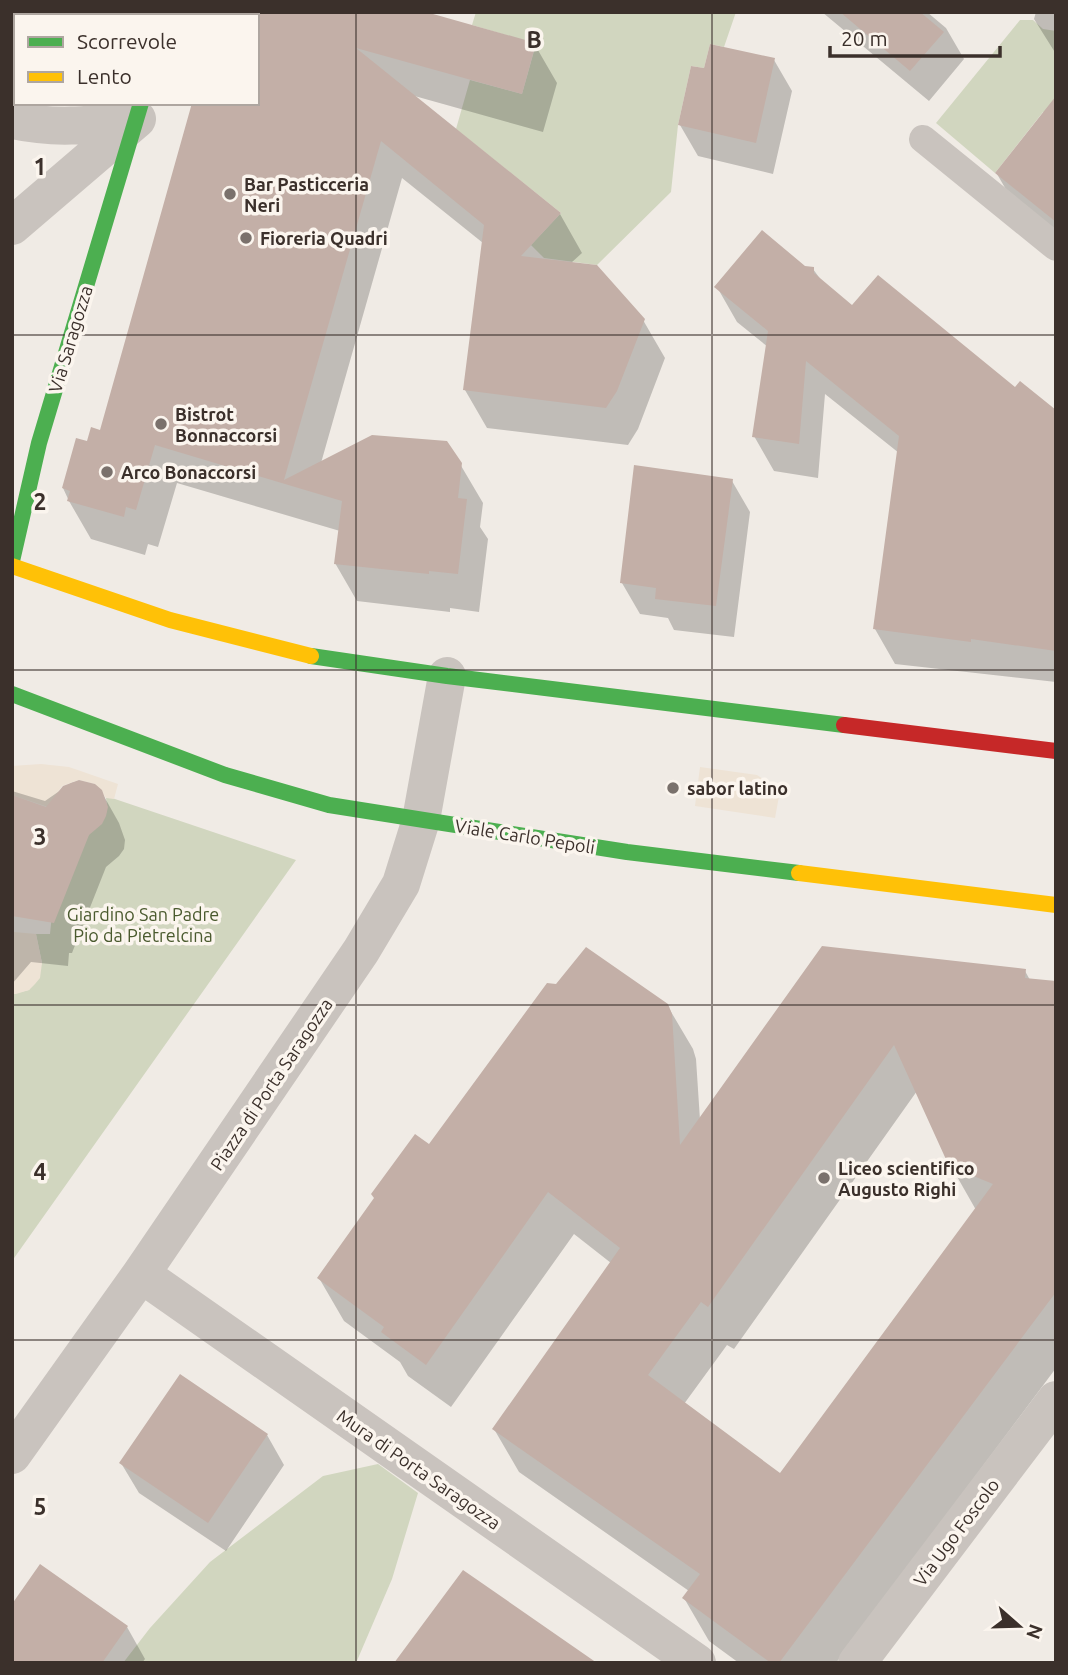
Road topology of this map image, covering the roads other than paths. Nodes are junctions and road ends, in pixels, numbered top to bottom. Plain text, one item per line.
1 (139, 111) edge
2 (12, 120) edge
3 (923, 139) dead end
4 (12, 226) edge
5 (1056, 247) edge
6 (12, 564) edge
7 (447, 676) junction
8 (12, 694) edge
9 (1056, 751) edge
10 (421, 820) junction
11 (1056, 905) edge
12 (141, 1275) junction
13 (1056, 1400) edge
14 (12, 1454) edge
15 (697, 1663) edge
16 (857, 1663) edge

1 - 2 street
1 - 4 street
1 - 6 main road, Via Saragozza
3 - 5 lane
6 - 7 main road
7 - 9 main road
7 - 10 street, Piazza di Porta Saragozza
8 - 10 main road, Viale Carlo Pepoli
10 - 11 main road, Viale Carlo Pepoli
10 - 12 street, Piazza di Porta Saragozza
12 - 14 street, Piazza di Porta Saragozza
12 - 15 street, Mura di Porta Saragozza
13 - 16 street, Via Ugo Foscolo

